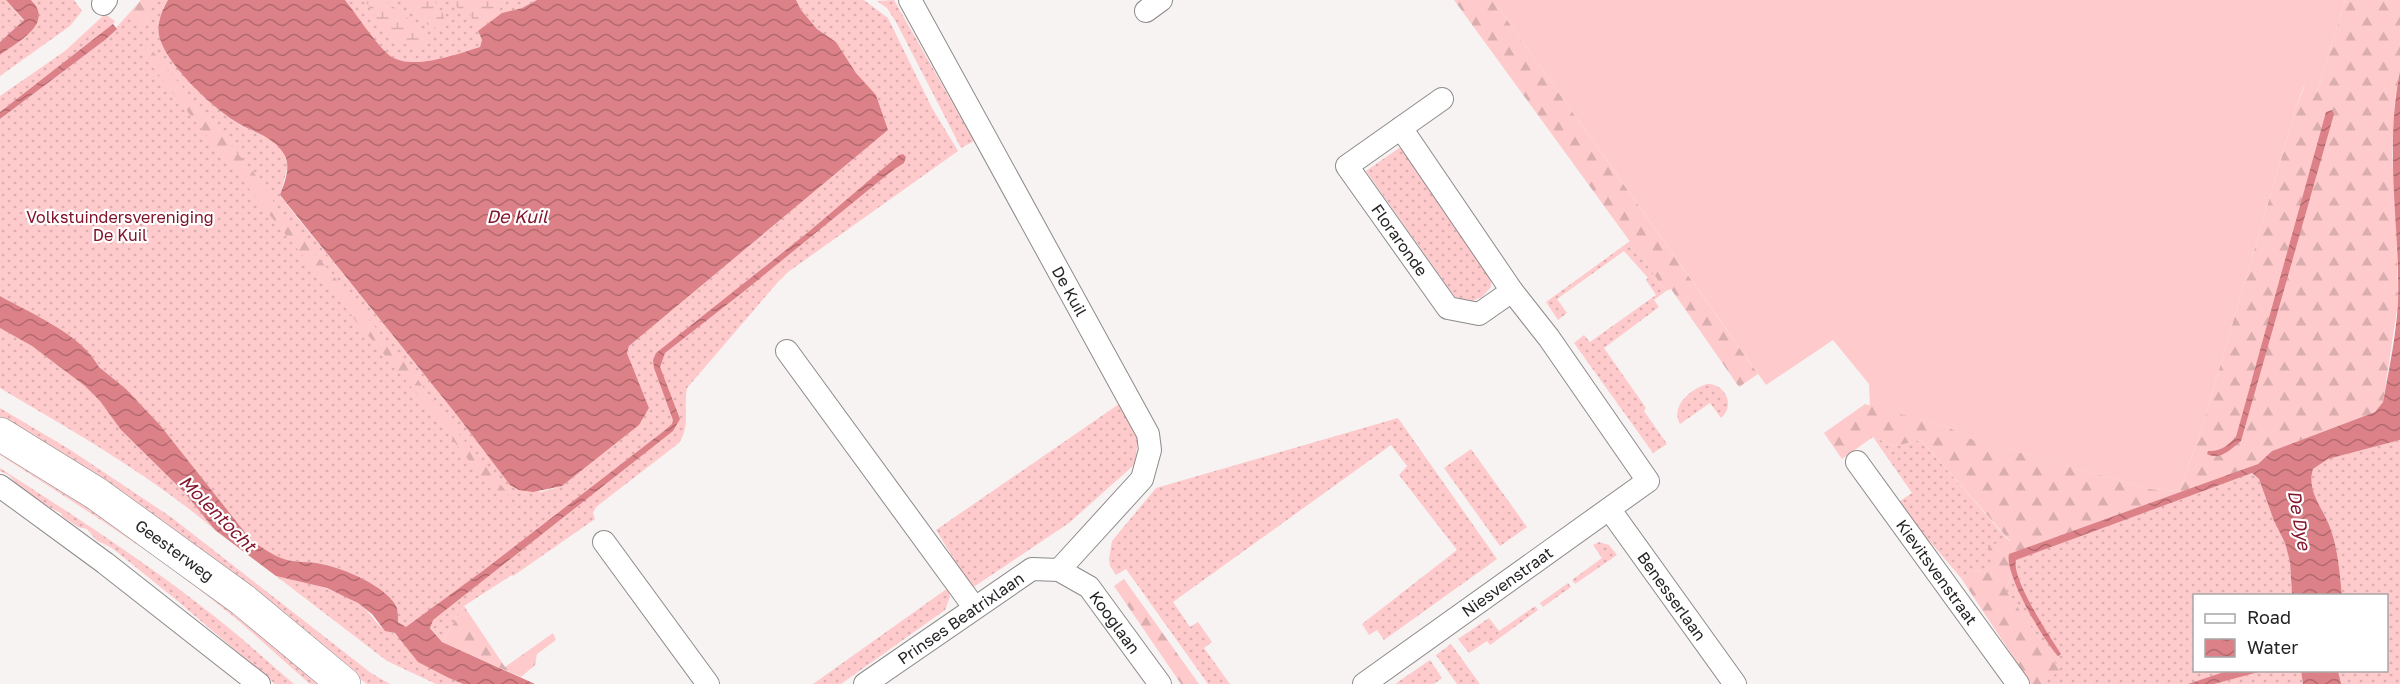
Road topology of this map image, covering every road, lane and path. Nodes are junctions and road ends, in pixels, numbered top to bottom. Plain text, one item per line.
1 (910, 0) edge
2 (1442, 99) dead end
3 (1401, 128) junction
4 (1512, 291) junction
5 (787, 351) dead end
6 (0, 434) edge
7 (1857, 462) dead end
8 (0, 486) edge
9 (1610, 510) junction
10 (604, 543) dead end
11 (1059, 570) junction
12 (974, 607) junction
13 (345, 683) edge
14 (259, 684) edge
15 (708, 684) edge
16 (865, 684) edge
17 (1160, 684) edge
18 (1364, 684) edge
19 (1735, 684) edge
20 (2018, 684) edge

1 - 11 street, De Kuil
2 - 3 street, Floraronde
3 - 4 street
3 - 4 street, Floraronde
4 - 9 street, Niesvenstraat
5 - 12 street
6 - 13 main road, Geesterweg
7 - 20 street, Kievitsvenstraat
8 - 14 street
9 - 18 street, Niesvenstraat
9 - 19 street, Benesserlaan
10 - 15 street
11 - 12 street, Prinses Beatrixlaan
11 - 17 street, Kooglaan
12 - 16 street, Prinses Beatrixlaan

